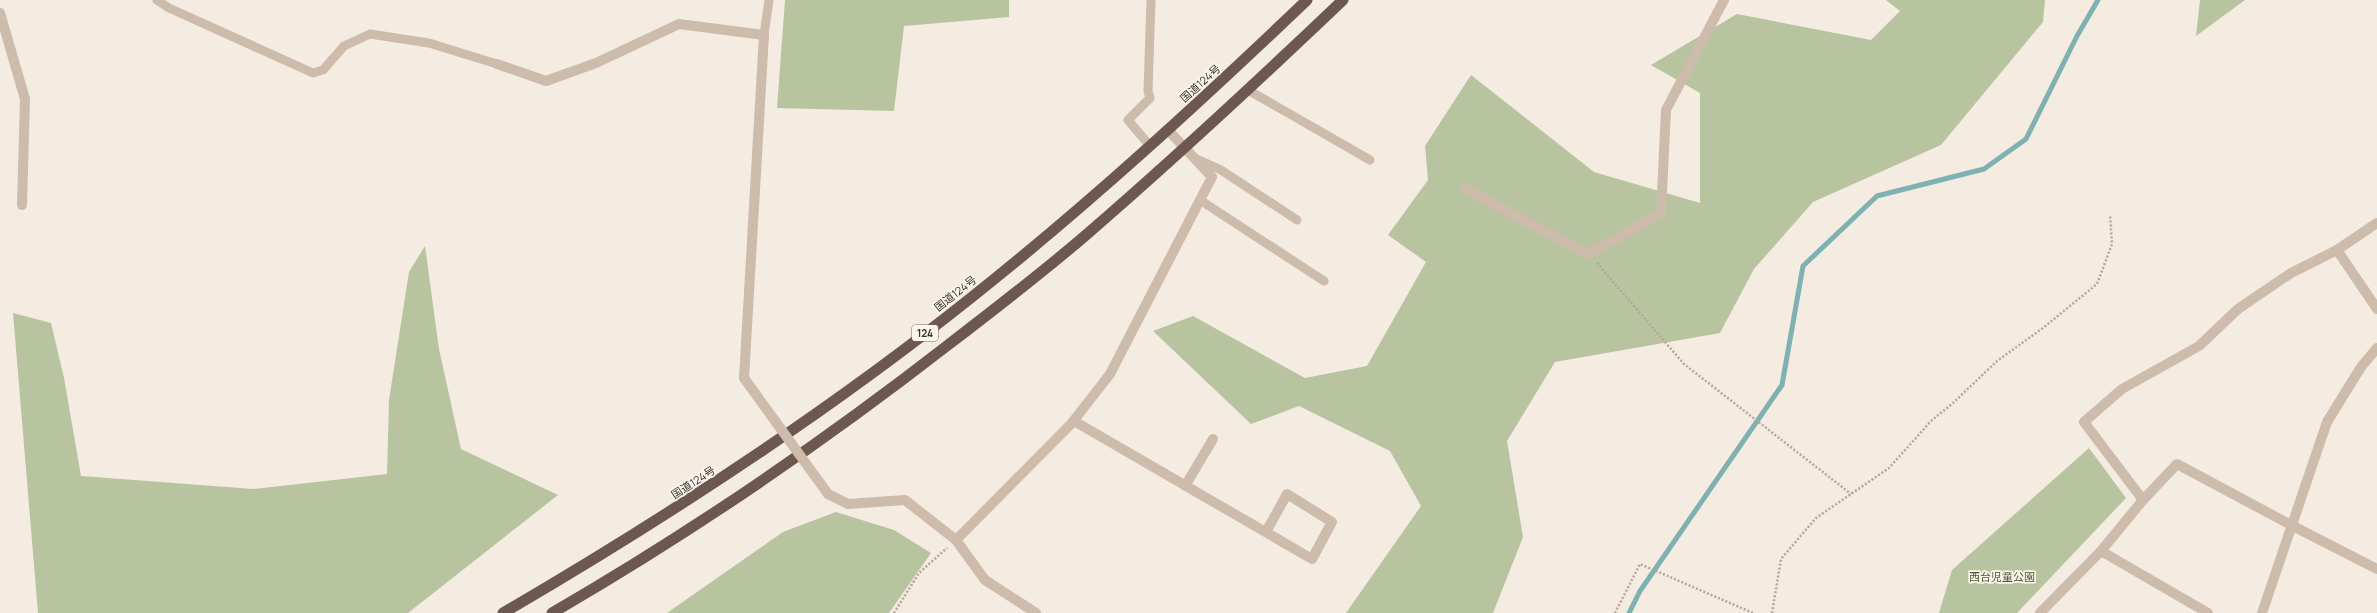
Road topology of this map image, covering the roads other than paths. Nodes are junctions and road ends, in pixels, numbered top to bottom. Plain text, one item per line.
1 (157, 0) edge
2 (770, 0) edge
3 (1151, 0) edge
4 (1307, 0) edge
5 (1343, 0) edge
6 (1724, 0) edge
7 (0, 13) edge
8 (764, 35) junction
9 (497, 64) joint
10 (1248, 90) junction
11 (1168, 130) junction
12 (1150, 146) junction
13 (1184, 148) junction
14 (1197, 160) junction
15 (1370, 160) dead end
16 (1465, 189) dead end
17 (1200, 200) junction
18 (22, 205) dead end
19 (1297, 220) dead end
20 (2377, 223) edge
21 (2338, 250) junction
22 (1324, 281) dead end
23 (2377, 309) edge
24 (2377, 348) edge
25 (1074, 421) junction
26 (1213, 439) dead end
27 (1186, 486) junction
28 (2143, 500) junction
29 (2290, 525) junction
30 (1266, 532) junction
31 (956, 540) junction
32 (2101, 551) junction
33 (2377, 569) edge
34 (503, 613) edge
35 (552, 613) edge
36 (1036, 613) edge
37 (2040, 613) edge
38 (2208, 613) edge
39 (2262, 613) edge

1 - 9 lane
2 - 8 lane
3 - 12 lane
4 - 11 highway, 国道124号 / 124
5 - 10 highway, 124
6 - 16 street
7 - 18 street
8 - 9 street
8 - 31 street, bridge
10 - 13 highway, 124
10 - 15 lane
11 - 12 highway, 国道124号 / 124
11 - 13 street
12 - 34 highway, 国道124号 / 124
13 - 14 street
13 - 35 highway, 124
14 - 17 street
14 - 19 lane
17 - 22 lane
17 - 25 street
20 - 21 street
21 - 23 street
21 - 28 street
24 - 29 street
25 - 27 street
25 - 31 street
26 - 27 street
27 - 30 street
28 - 29 street
28 - 32 street
29 - 33 street
29 - 39 street
30 - 30 street
31 - 36 street
32 - 37 street
32 - 38 street

